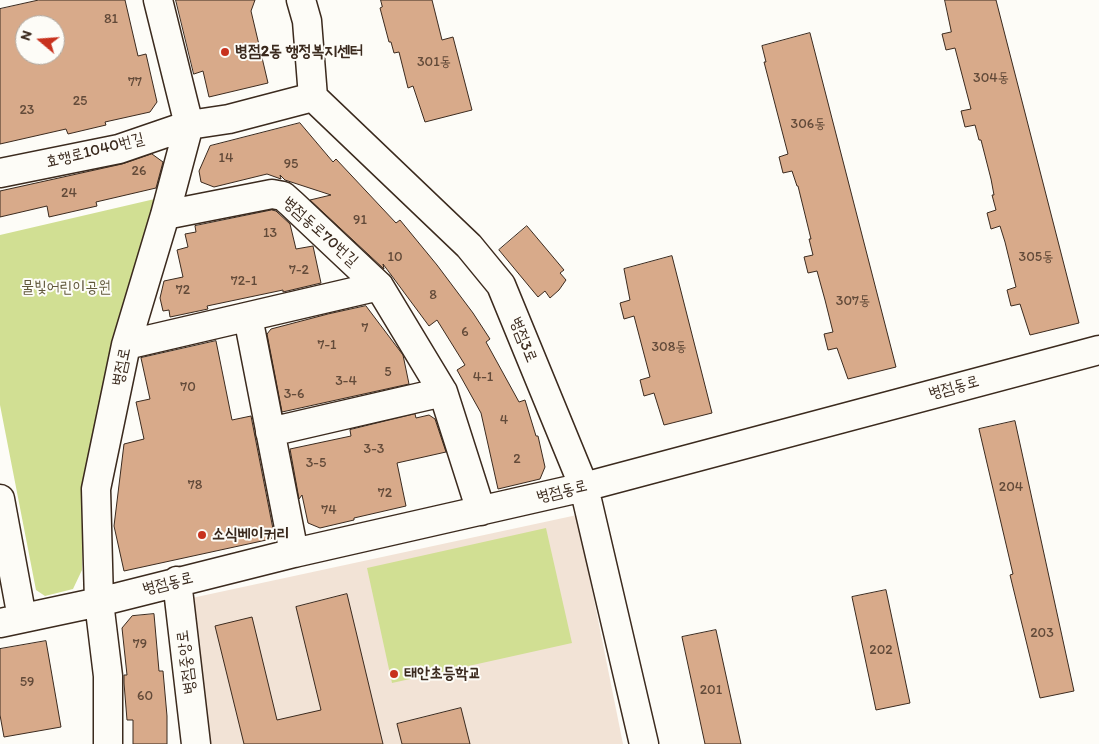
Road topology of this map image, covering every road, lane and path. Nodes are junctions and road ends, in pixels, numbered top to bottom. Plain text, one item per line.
1 (158, 0) edge
2 (301, 0) edge
3 (313, 97) junction
4 (188, 125) junction
5 (0, 173) edge
6 (165, 215) junction
7 (379, 286) junction
8 (248, 317) junction
9 (126, 345) junction
10 (1099, 350) edge
11 (443, 392) junction
12 (270, 432) junction
13 (584, 487) junction
14 (0, 499) edge
15 (481, 511) junction
16 (294, 553) junction
17 (177, 581) junction
18 (99, 602) junction
19 (11, 620) edge
20 (108, 744) edge
21 (196, 744) edge
22 (644, 744) edge

1 - 4 street, 병점로
2 - 3 street
3 - 4 street, 효행로1040번길
3 - 13 street, 병점3로
4 - 5 street, 효행로1040번길
4 - 6 street, 병점로
6 - 7 street, 병점동로70번길
6 - 9 street, 병점로
7 - 8 street, 병점동로70번길
7 - 11 street, 병점동로70번길
8 - 9 street, 병점동로70번길
8 - 12 street
9 - 18 street, 병점로
10 - 13 street, 병점동로
11 - 12 street
11 - 15 street, 병점동로70번길
12 - 16 street
13 - 15 street, 병점동로
13 - 22 street, 병점3로
14 - 19 street, 병점동로
15 - 16 street, 병점동로
16 - 17 street, 병점동로
17 - 18 street, 병점동로
17 - 21 street, 병점중앙로
18 - 19 street, 병점동로
18 - 20 street, 병점로

